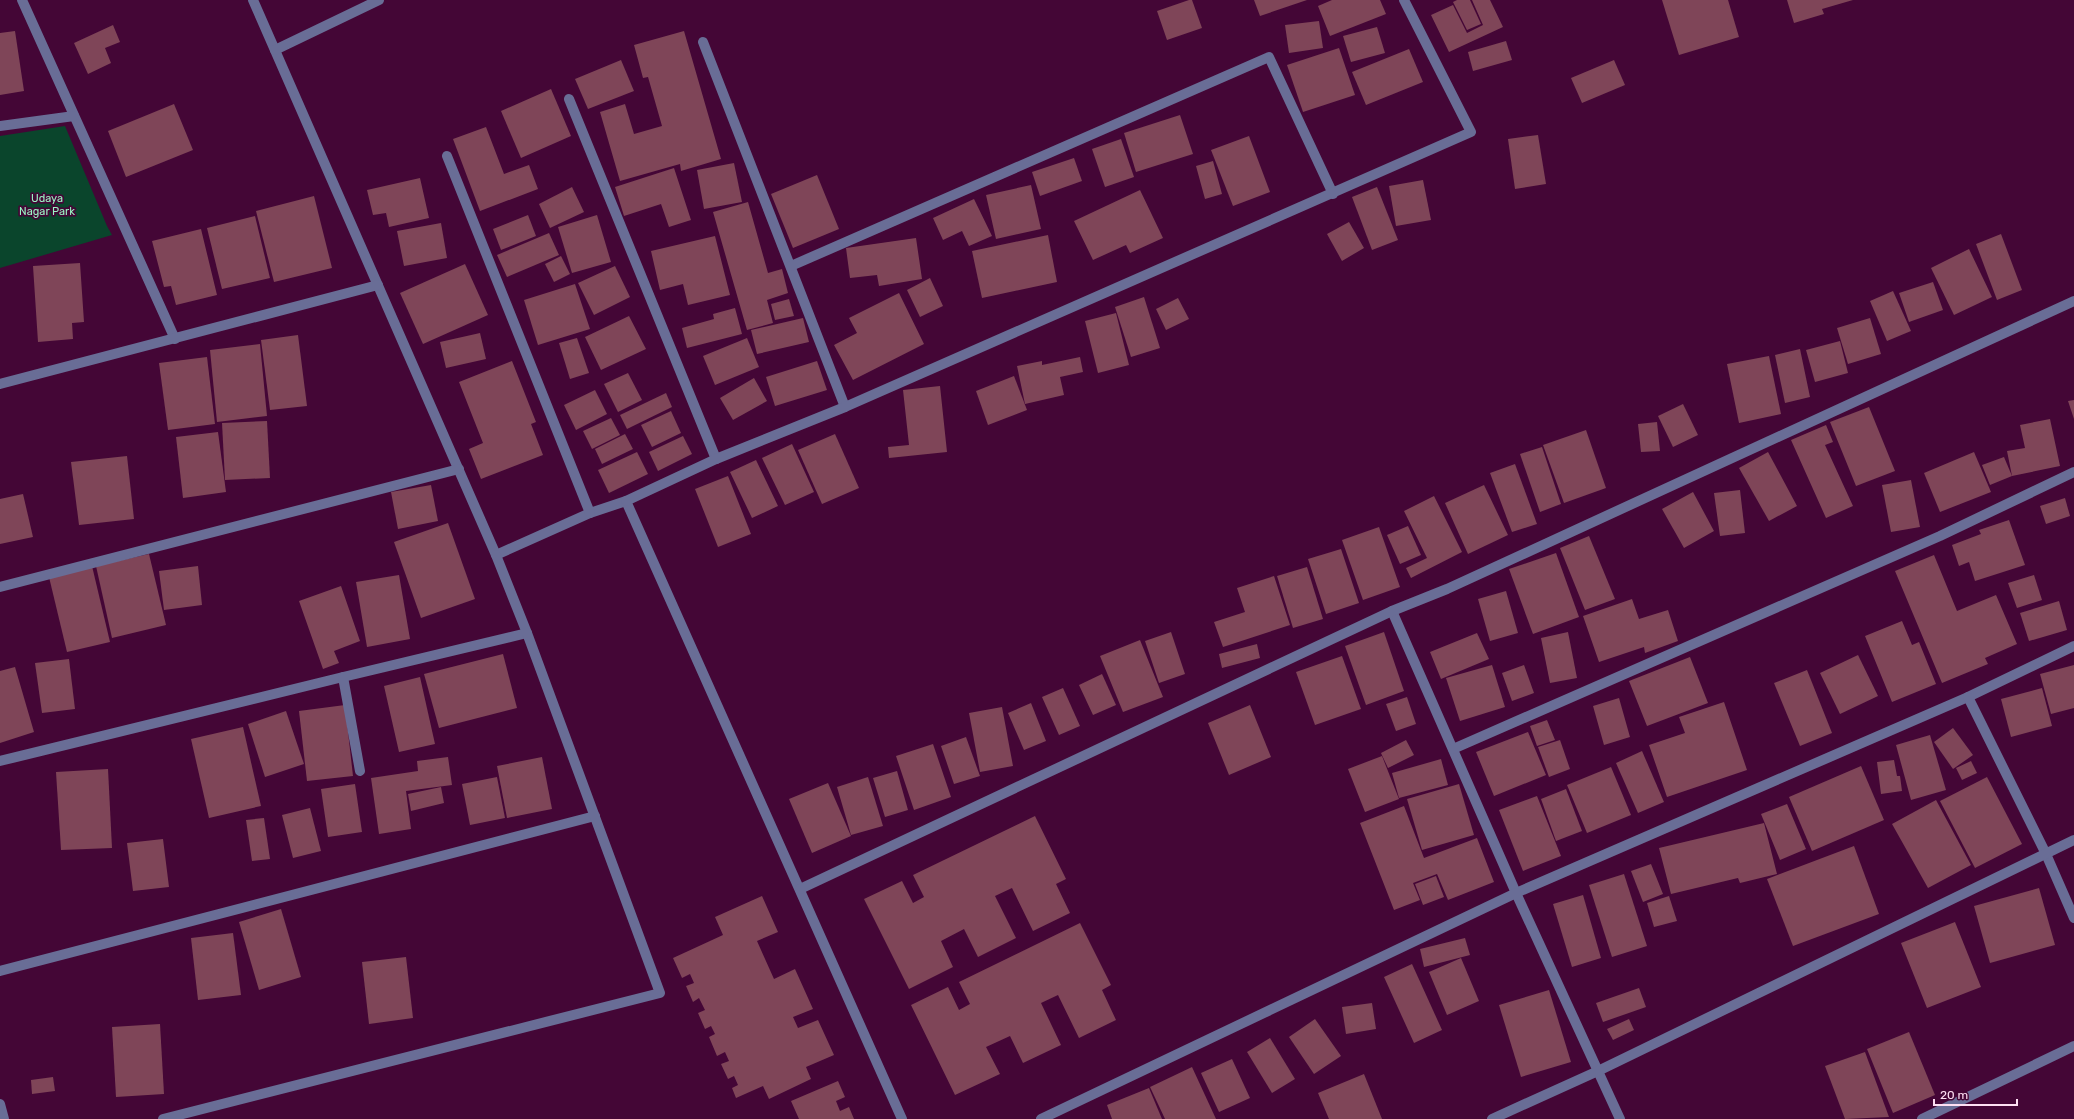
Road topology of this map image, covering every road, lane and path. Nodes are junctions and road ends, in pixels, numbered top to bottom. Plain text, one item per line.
1 (22, 0) edge
2 (253, 0) edge
3 (379, 0) edge
4 (1404, 0) edge
5 (703, 42) dead end
6 (275, 50) junction
7 (569, 99) dead end
8 (74, 116) junction
9 (0, 126) edge
10 (447, 156) dead end
11 (1333, 194) junction
12 (791, 266) junction
13 (378, 285) junction
14 (2073, 304) edge
15 (175, 339) junction
16 (0, 384) edge
17 (845, 406) junction
18 (716, 459) junction
19 (460, 469) junction
20 (2074, 472) edge
21 (626, 501) junction
22 (590, 513) junction
23 (496, 555) junction
24 (0, 587) edge
25 (1392, 611) junction
26 (527, 633) junction
27 (2074, 646) edge
28 (343, 677) junction
29 (1968, 697) junction
30 (1453, 749) junction
31 (0, 762) edge
32 (360, 771) dead end
33 (595, 816) junction
34 (2074, 840) edge
35 (2046, 854) junction
36 (800, 889) junction
37 (1516, 893) junction
38 (2074, 918) edge
39 (0, 971) edge
40 (2074, 1046) edge
41 (1598, 1071) junction
42 (0, 1104) edge
43 (4, 1119) edge
44 (163, 1119) edge
45 (902, 1119) edge
46 (1041, 1119) edge
47 (1492, 1119) edge
48 (1620, 1119) edge
49 (1922, 1119) edge

1 - 8 street
2 - 6 street
3 - 6 street
4 - 11 street
5 - 12 street
6 - 13 street
7 - 18 street
8 - 9 street
8 - 15 street
10 - 22 street
11 - 12 street
11 - 17 street
12 - 17 street
13 - 15 street
13 - 19 street
14 - 25 street
15 - 16 street
17 - 18 street
18 - 21 street
19 - 23 street
19 - 24 street
20 - 30 street
21 - 22 street
21 - 36 street
22 - 23 street
23 - 26 street
25 - 30 street
25 - 36 street
26 - 28 street
26 - 33 street
27 - 29 street
28 - 31 street
28 - 32 street
29 - 35 street
29 - 37 street
30 - 37 street
33 - 39 street
33 - 44 street
34 - 35 street
35 - 38 street
35 - 41 street
36 - 45 street
37 - 41 street
37 - 46 street
40 - 49 street
41 - 47 street
41 - 48 street
42 - 43 street

